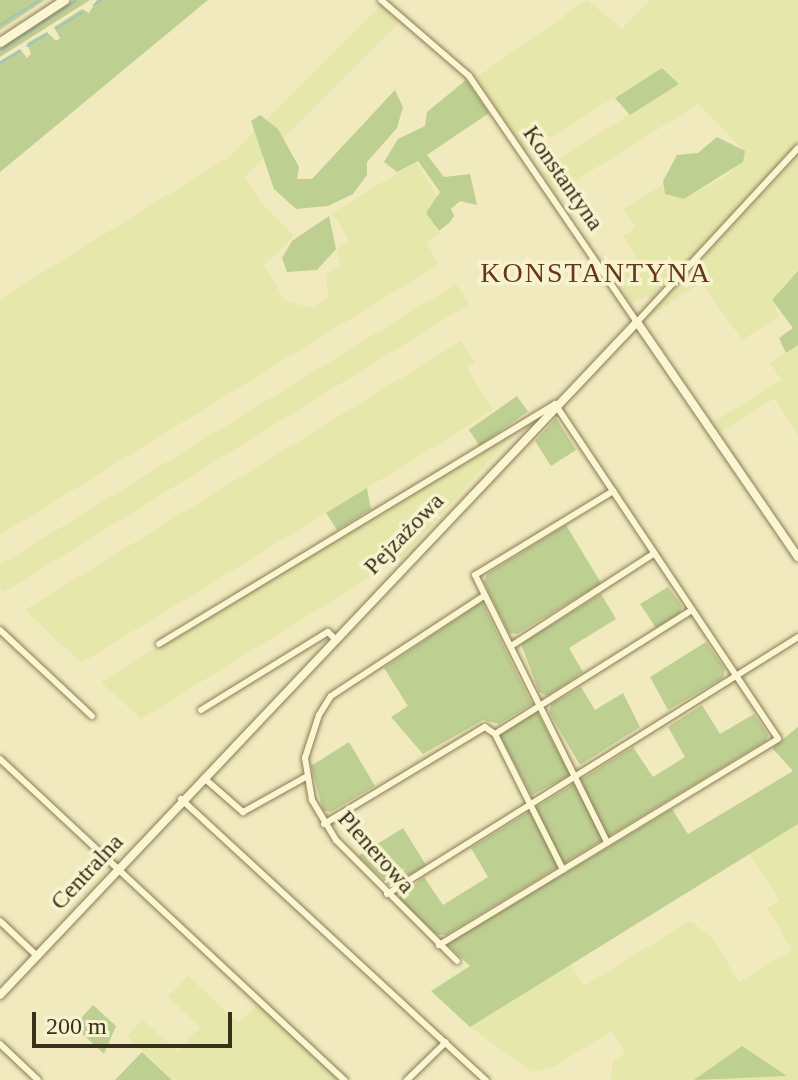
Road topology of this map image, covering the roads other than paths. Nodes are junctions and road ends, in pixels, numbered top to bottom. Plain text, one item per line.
1 (64, 0) edge
2 (381, 0) edge
3 (0, 42) edge
4 (798, 148) edge
5 (637, 322) junction
6 (555, 404) junction
7 (613, 491) junction
8 (655, 553) junction
9 (798, 557) edge
10 (484, 596) junction
11 (692, 610) junction
12 (0, 630) edge
13 (333, 637) junction
14 (798, 637) edge
15 (159, 644) dead end
16 (511, 646) junction
17 (736, 676) junction
18 (540, 706) junction
19 (201, 710) dead end
20 (92, 716) dead end
21 (495, 734) junction
22 (0, 759) edge
23 (202, 776) junction
24 (306, 777) junction
25 (575, 777) junction
26 (181, 799) junction
27 (531, 805) junction
28 (324, 824) junction
29 (607, 842) junction
30 (117, 869) junction
31 (563, 870) junction
32 (387, 894) junction
33 (0, 921) edge
34 (439, 945) junction
35 (37, 956) junction
36 (457, 961) dead end
37 (0, 995) edge
38 (446, 1042) junction
39 (0, 1044) edge
40 (38, 1080) edge
41 (344, 1080) edge
42 (407, 1080) edge
43 (486, 1080) edge

1 - 3 main road
2 - 5 street, Konstantyna
4 - 5 street
5 - 6 street, Pejzażowa
5 - 9 street, Konstantyna
6 - 7 street
6 - 13 street, Pejzażowa
6 - 15 street
7 - 8 street
7 - 10 street
8 - 11 street
8 - 16 street
10 - 16 street
10 - 24 street, Plenerowa
11 - 17 street
11 - 18 street
12 - 20 street
13 - 19 street
13 - 23 street, Pejzażowa
14 - 17 street
16 - 18 street
17 - 25 street
17 - 29 street
18 - 21 street
18 - 25 street
21 - 27 street
21 - 28 street
22 - 30 street
23 - 24 street
23 - 26 street, Centralna
24 - 28 street, Plenerowa
25 - 27 street
25 - 29 street
26 - 30 street, Centralna
26 - 38 street
27 - 31 street
27 - 32 street
28 - 32 street, Plenerowa
29 - 31 street
30 - 35 street, Centralna
30 - 41 street
31 - 34 street
32 - 34 street, Plenerowa
33 - 35 street
34 - 36 street, Plenerowa
35 - 37 street, Centralna
38 - 42 street
38 - 43 street
39 - 40 street

